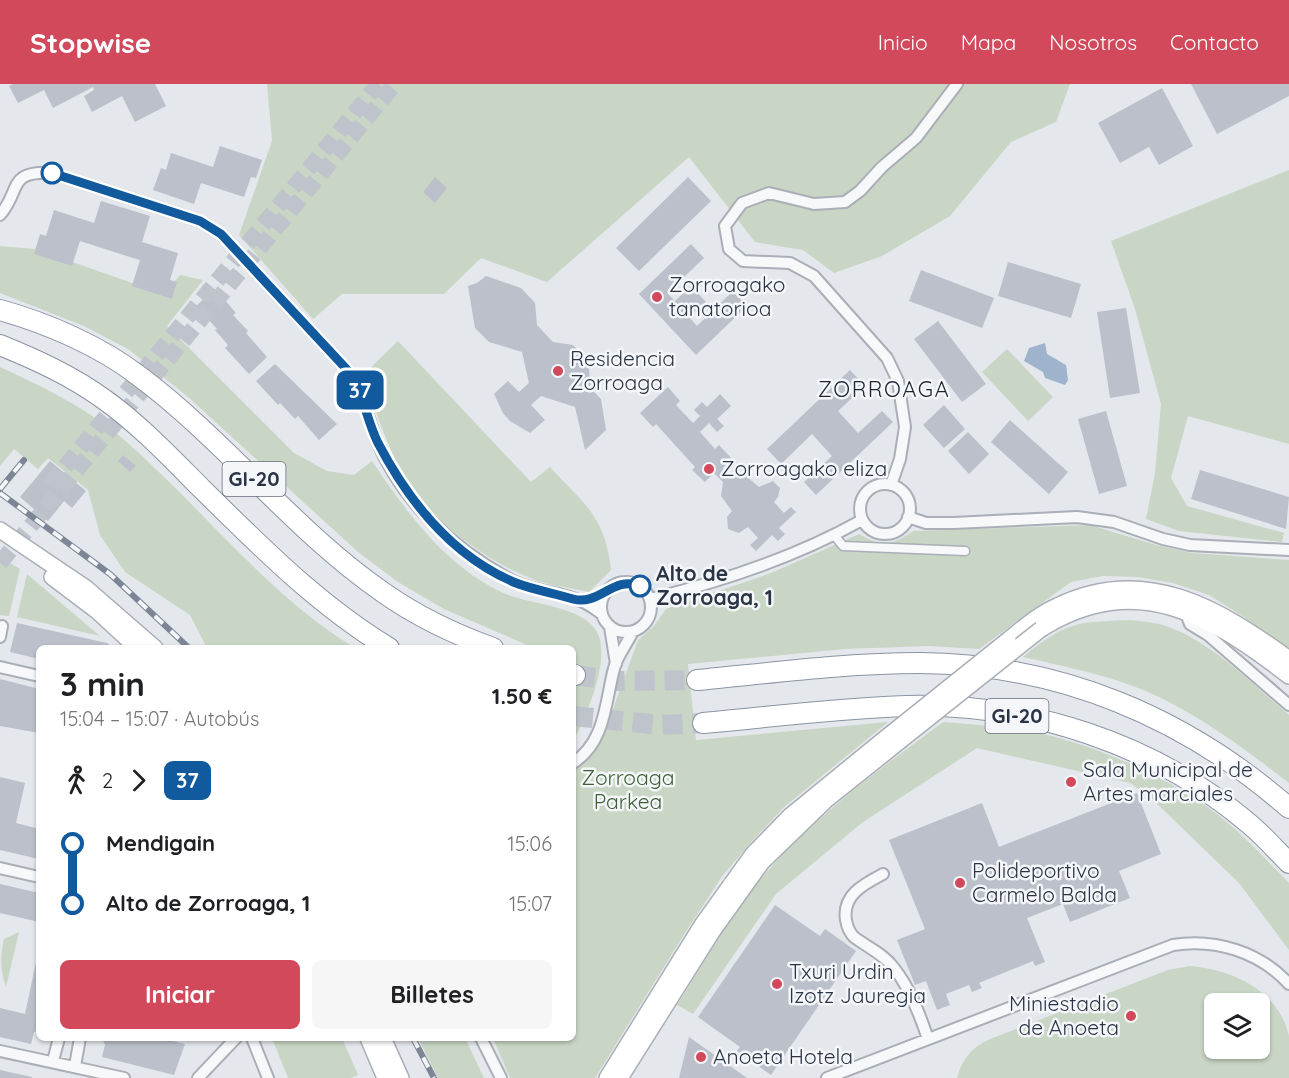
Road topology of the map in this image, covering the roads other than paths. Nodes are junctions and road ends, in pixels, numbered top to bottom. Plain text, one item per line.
1 (957, 84) edge
2 (0, 215) edge
3 (0, 310) edge
4 (0, 345) edge
5 (891, 485) junction
6 (908, 517) junction
7 (862, 520) junction
8 (0, 530) edge
9 (834, 535) junction
10 (0, 541) edge
11 (1289, 550) edge
12 (965, 551) dead end
13 (605, 593) junction
14 (650, 599) junction
15 (582, 601) junction
16 (1185, 611) junction
17 (602, 614) junction
18 (2, 626) dead end
19 (610, 627) junction
20 (633, 631) junction
21 (0, 637) edge
22 (135, 645) edge
23 (152, 645) edge
24 (384, 645) edge
25 (486, 645) edge
26 (1289, 659) edge
27 (616, 664) junction
28 (0, 667) edge
29 (36, 675) edge
30 (1289, 676) edge
31 (697, 680) tunnel mouth
32 (1289, 705) edge
33 (704, 723) tunnel mouth
34 (894, 738) junction
35 (576, 760) edge
36 (1289, 808) edge
37 (1289, 863) edge
38 (0, 868) edge
39 (883, 874) dead end
40 (36, 876) edge
41 (1289, 984) edge
42 (928, 1039) junction
43 (58, 1041) edge
44 (79, 1041) edge
45 (233, 1041) edge
46 (253, 1041) edge
47 (369, 1041) edge
48 (384, 1041) edge
49 (482, 1041) edge
50 (0, 1051) edge
51 (52, 1062) junction
52 (75, 1066) junction
53 (124, 1078) edge
54 (198, 1078) edge
55 (268, 1078) edge
56 (385, 1078) edge
57 (401, 1078) edge
58 (501, 1078) edge
59 (607, 1078) edge
60 (620, 1078) edge
61 (827, 1078) edge

1 - 5 street
2 - 15 street
3 - 25 highway, GI-20
4 - 24 highway, GI-20
5 - 6 street
5 - 7 street
6 - 7 street
6 - 11 street
7 - 9 street
8 - 23 main road
9 - 12 street
9 - 14 street
10 - 22 main road
13 - 14 street
13 - 15 street
13 - 17 street
14 - 20 street
15 - 17 street
16 - 30 main road
16 - 32 street
16 - 34 main road, bridge
17 - 19 street
18 - 21 street
19 - 20 street
19 - 27 street
20 - 27 street
26 - 34 main road, bridge
27 - 35 street
28 - 29 street
31 - 36 highway, GI-20
33 - 37 highway, GI-20
34 - 59 main road
34 - 60 main road
38 - 40 street
39 - 42 street
41 - 42 street
42 - 61 street
43 - 51 street
44 - 52 street
45 - 54 street
46 - 55 street
47 - 56 main road
48 - 57 main road
49 - 58 street
50 - 51 street
51 - 52 street
52 - 53 street

